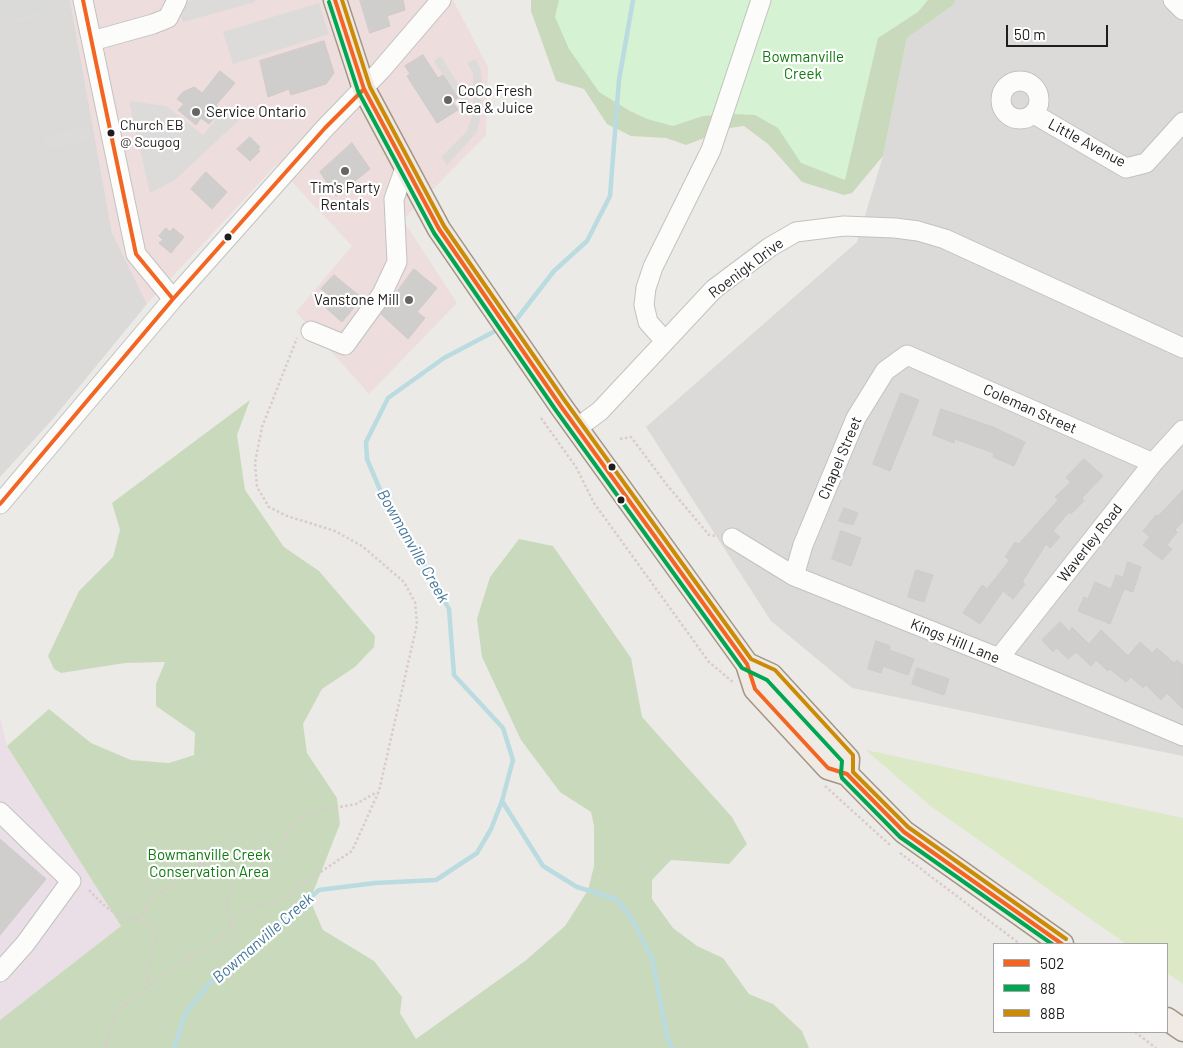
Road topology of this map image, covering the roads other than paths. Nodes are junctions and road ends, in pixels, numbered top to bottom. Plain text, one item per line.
1 (83, 0) edge
2 (177, 0) edge
3 (335, 0) edge
4 (441, 0) edge
5 (761, 0) edge
6 (1173, 0) edge
7 (1183, 10) edge
8 (92, 41) junction
9 (364, 89) junction
10 (1034, 114) dead end
11 (1183, 122) edge
12 (405, 168) junction
13 (173, 299) junction
14 (311, 330) road end
15 (665, 341) junction
16 (1183, 348) edge
17 (907, 355) joint
18 (577, 428) junction
19 (1183, 430) edge
20 (1153, 463) junction
21 (0, 504) edge
22 (732, 538) road end
23 (794, 576) junction
24 (999, 658) junction
25 (1183, 736) edge
26 (0, 812) edge
27 (1061, 943) edge
28 (0, 972) edge
29 (1168, 1020) edge
30 (1183, 1030) edge

1 - 8 street
2 - 8 street
3 - 9 main road
4 - 9 street
5 - 15 street
6 - 7 street
8 - 13 street
9 - 12 main road
9 - 13 street
10 - 11 street, Little Avenue
12 - 14 street
12 - 18 main road
13 - 21 street
15 - 16 street, Roenigk Drive
15 - 18 street, Roenigk Drive
17 - 20 street, Coleman Street
17 - 23 street, Chapel Street
18 - 27 main road
19 - 20 street, Waverley Road
20 - 24 street, Waverley Road
22 - 23 street, Kings Hill Lane
23 - 24 street, Kings Hill Lane
24 - 25 street, Kings Hill Lane
26 - 28 street
29 - 30 main road

